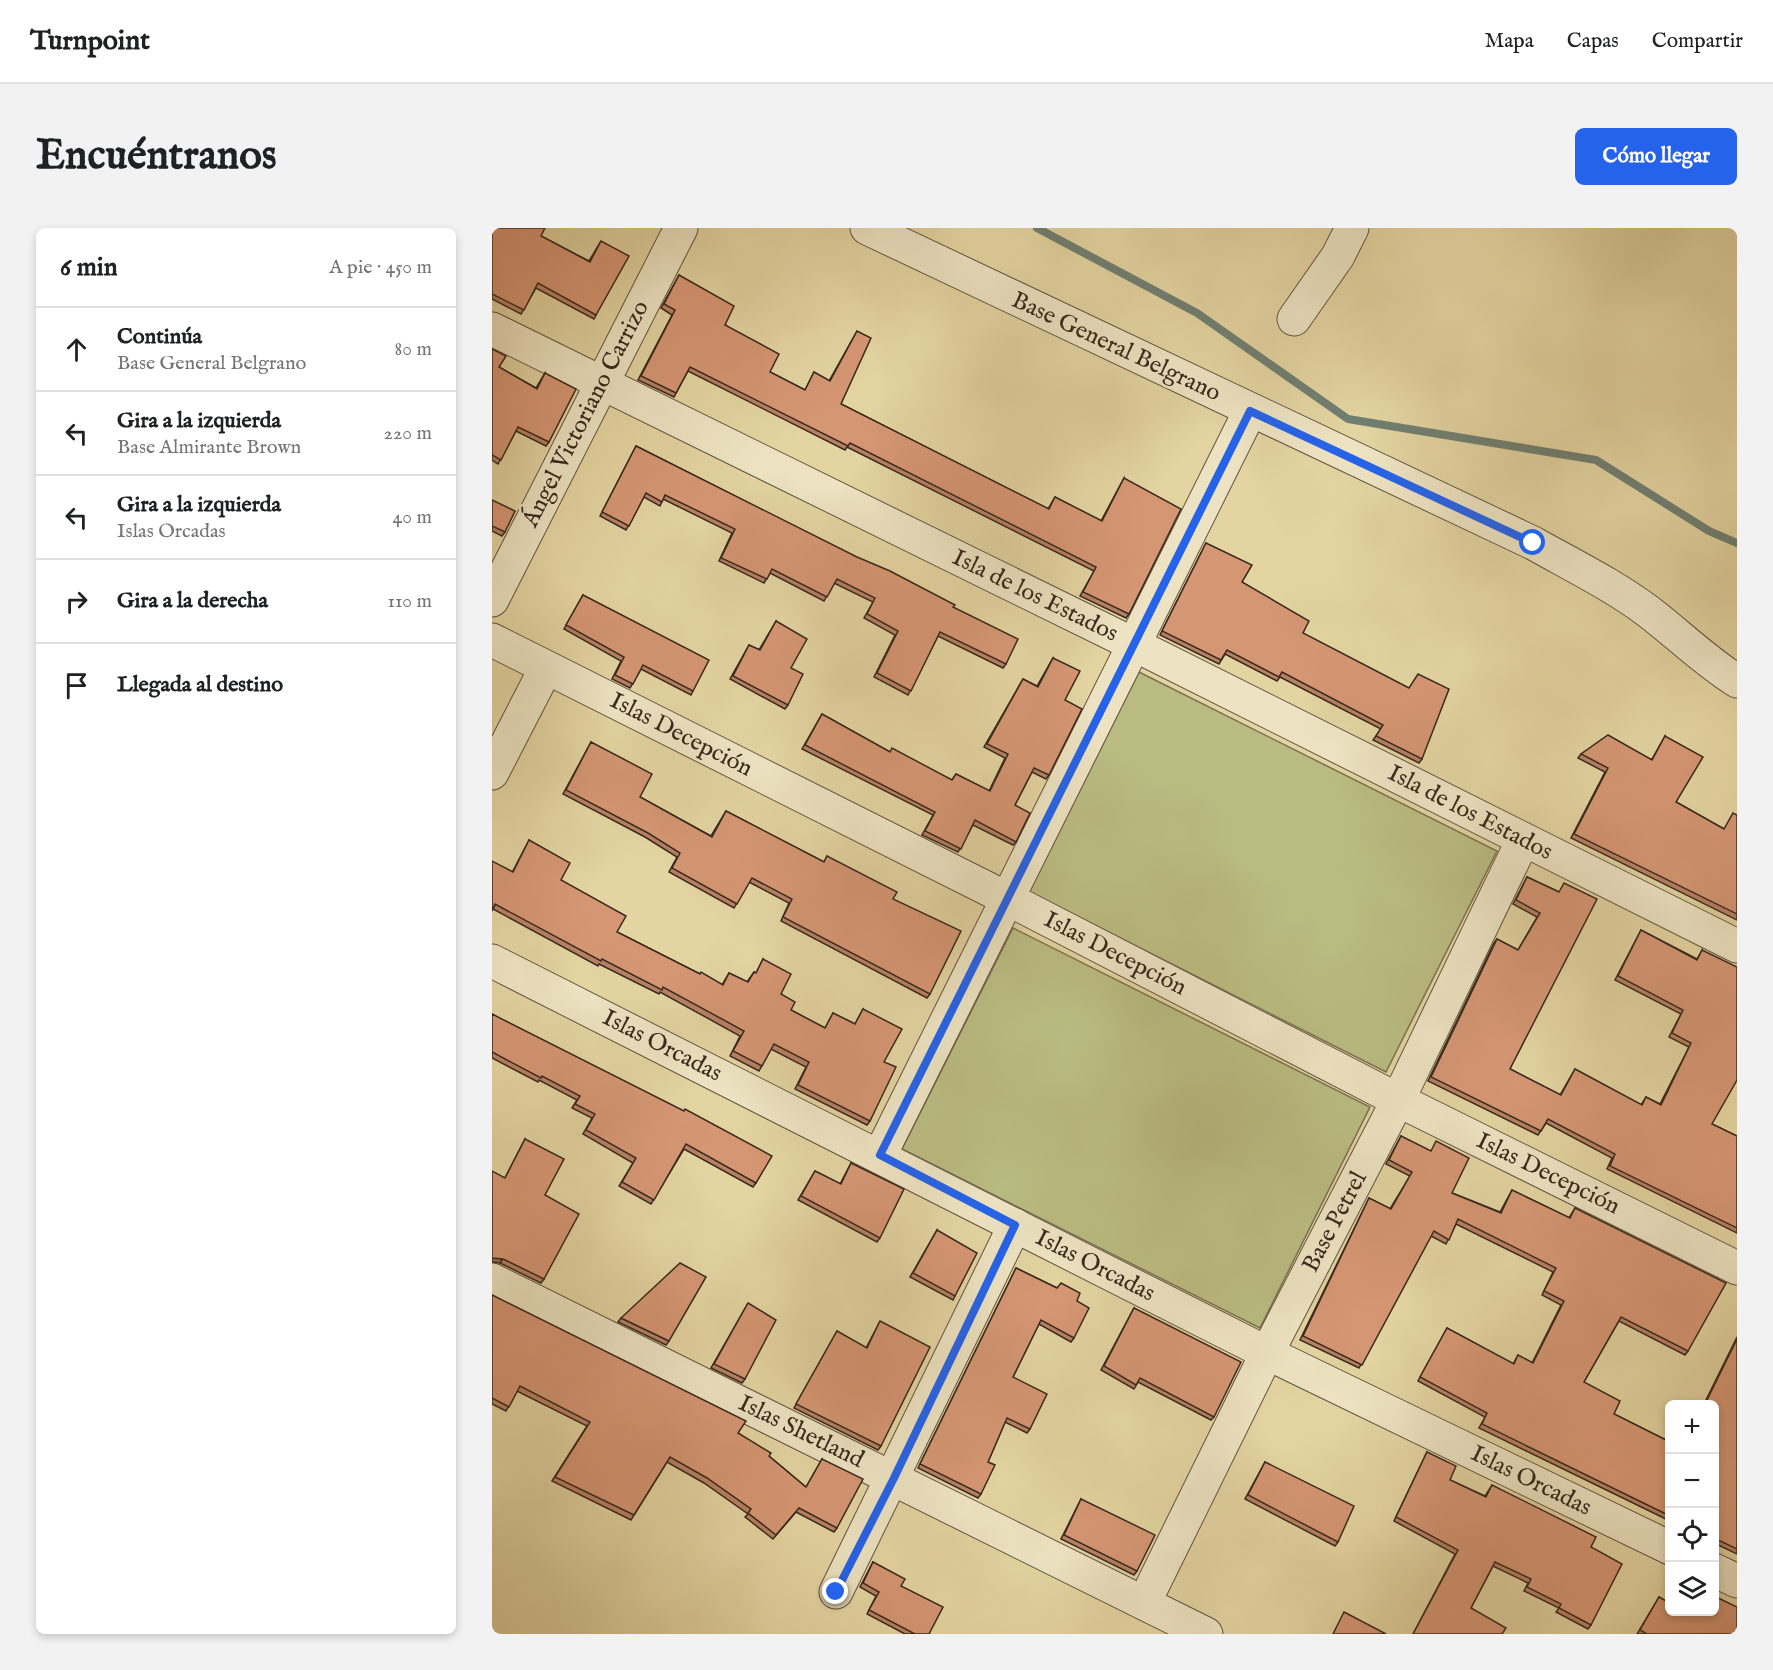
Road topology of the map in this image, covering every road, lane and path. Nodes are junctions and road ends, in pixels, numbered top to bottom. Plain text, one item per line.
1 (681, 228) edge
2 (867, 228) edge
3 (1352, 228) edge
4 (1294, 319) dead end
5 (492, 329) edge
6 (602, 383) junction
7 (1250, 411) junction
8 (492, 600) edge
9 (492, 640) edge
10 (1135, 645) junction
11 (546, 668) junction
12 (1737, 681) edge
13 (492, 772) edge
14 (1523, 840) junction
15 (1006, 898) junction
16 (1737, 946) edge
17 (492, 961) edge
18 (1398, 1100) junction
19 (880, 1155) junction
20 (1015, 1225) junction
21 (1737, 1268) edge
22 (492, 1280) edge
23 (1267, 1353) junction
24 (894, 1478) junction
25 (1665, 1546) edge
26 (1719, 1572) edge
27 (1737, 1581) edge
28 (836, 1592) dead end
29 (1144, 1603) junction
30 (1206, 1634) edge

1 - 6 street, Ángel Victoriano Carrizo
2 - 7 street, Base General Belgrano
3 - 4 street
5 - 6 street, Isla de los Estados
6 - 8 street, Ángel Victoriano Carrizo
6 - 10 street, Isla de los Estados
7 - 10 street
7 - 12 street, Base General Belgrano
9 - 11 street, Islas Decepción
10 - 14 street, Isla de los Estados
10 - 15 street
11 - 13 street
11 - 15 street, Islas Decepción
14 - 16 street, Isla de los Estados
14 - 18 street, Base Petrel
15 - 18 street, Islas Decepción
15 - 19 street
17 - 19 street, Islas Orcadas
18 - 21 street, Islas Decepción
18 - 23 street, Base Petrel
19 - 20 street, Islas Orcadas
20 - 23 street, Islas Orcadas
20 - 24 street
22 - 24 street, Islas Shetland
23 - 25 street, Islas Orcadas
23 - 29 street, Base Petrel
24 - 28 street
24 - 29 street, Islas Shetland
26 - 27 street
29 - 30 street, Islas Shetland

